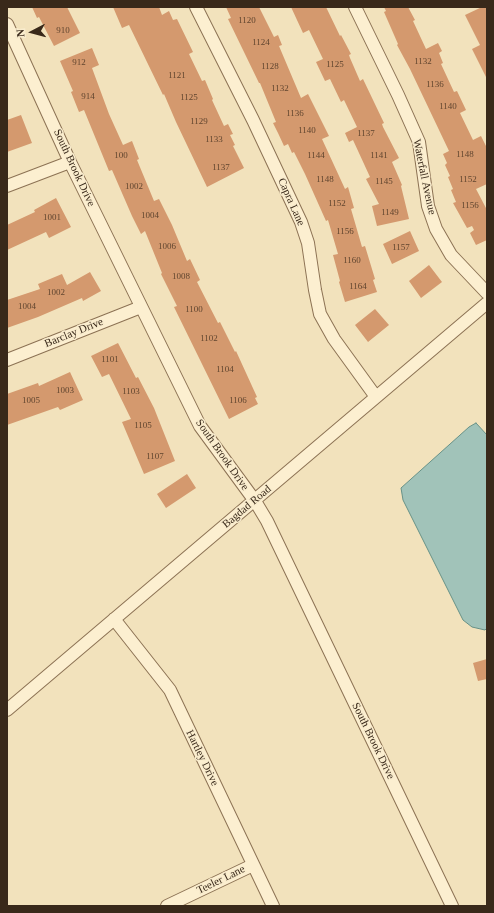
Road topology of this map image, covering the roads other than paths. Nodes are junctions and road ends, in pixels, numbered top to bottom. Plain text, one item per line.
1 (196, 7) edge
2 (355, 7) edge
3 (7, 24) edge
4 (70, 162) junction
5 (7, 186) edge
6 (487, 293) edge
7 (487, 303) edge
8 (141, 307) junction
9 (7, 360) edge
10 (376, 397) junction
11 (255, 501) junction
12 (114, 619) junction
13 (7, 710) edge
14 (253, 865) junction
15 (167, 906) edge
16 (273, 906) edge
17 (452, 906) edge

1 - 10 street, Capra Lane
2 - 6 street, Waterfall Avenue
3 - 4 street, South Brook Drive
4 - 5 street
4 - 8 street, South Brook Drive
7 - 10 street, Bagdad Road
8 - 9 street, Barclay Drive
8 - 11 street, South Brook Drive
10 - 11 street, Bagdad Road
11 - 12 street, Bagdad Road
11 - 17 street, South Brook Drive
12 - 13 street, Bagdad Road
12 - 14 street, Hartley Drive
14 - 15 street, Teeler Lane
14 - 16 street, Hartley Drive

